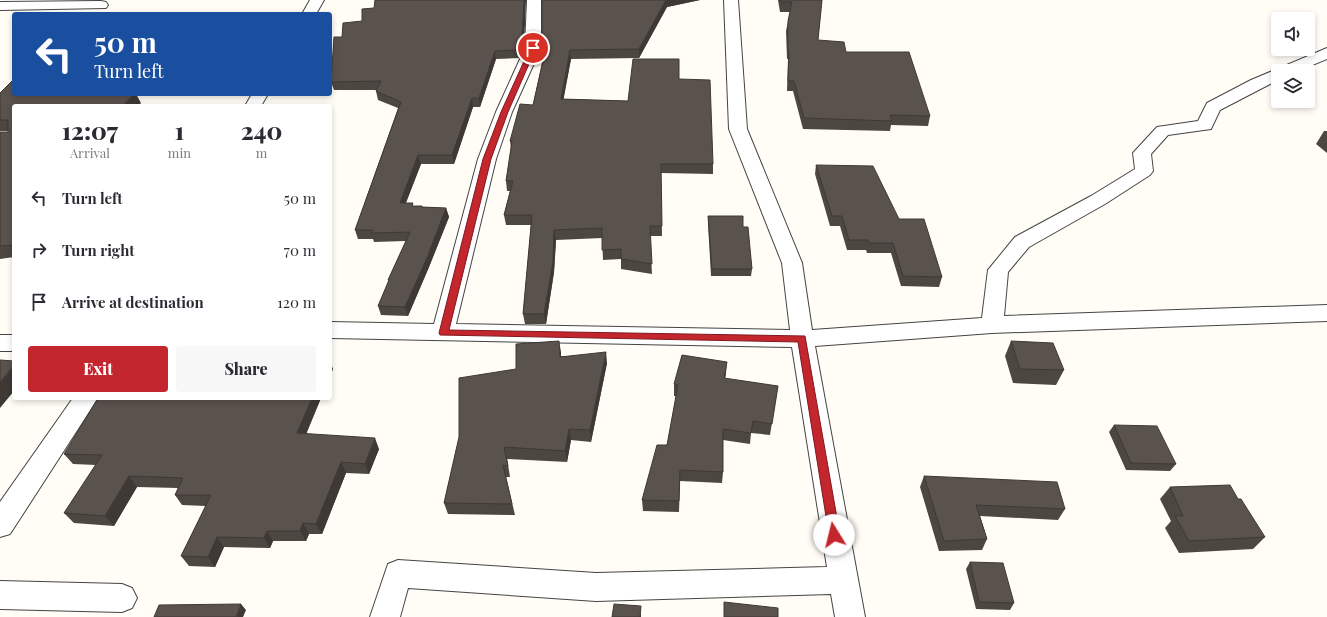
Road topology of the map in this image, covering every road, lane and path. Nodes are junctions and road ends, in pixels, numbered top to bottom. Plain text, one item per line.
1 (317, 0) edge
2 (534, 0) edge
3 (731, 0) edge
4 (0, 6) edge
5 (100, 6) edge
6 (310, 12) edge
7 (1327, 53) edge
8 (1301, 64) edge
9 (1271, 77) edge
10 (1327, 313) edge
11 (992, 325) junction
12 (332, 330) edge
13 (444, 333) junction
14 (802, 339) junction
15 (0, 343) edge
16 (12, 343) edge
17 (85, 400) edge
18 (0, 525) edge
19 (842, 580) junction
20 (0, 595) edge
21 (122, 598) dead end
22 (385, 617) edge
23 (850, 617) edge

1 - 6 street
2 - 13 street
3 - 14 street
4 - 5 street
7 - 8 street
9 - 11 street
10 - 11 street
11 - 14 street
12 - 13 street
13 - 14 street
14 - 19 street
15 - 16 street
17 - 18 street
19 - 22 street
19 - 23 street
20 - 21 street

